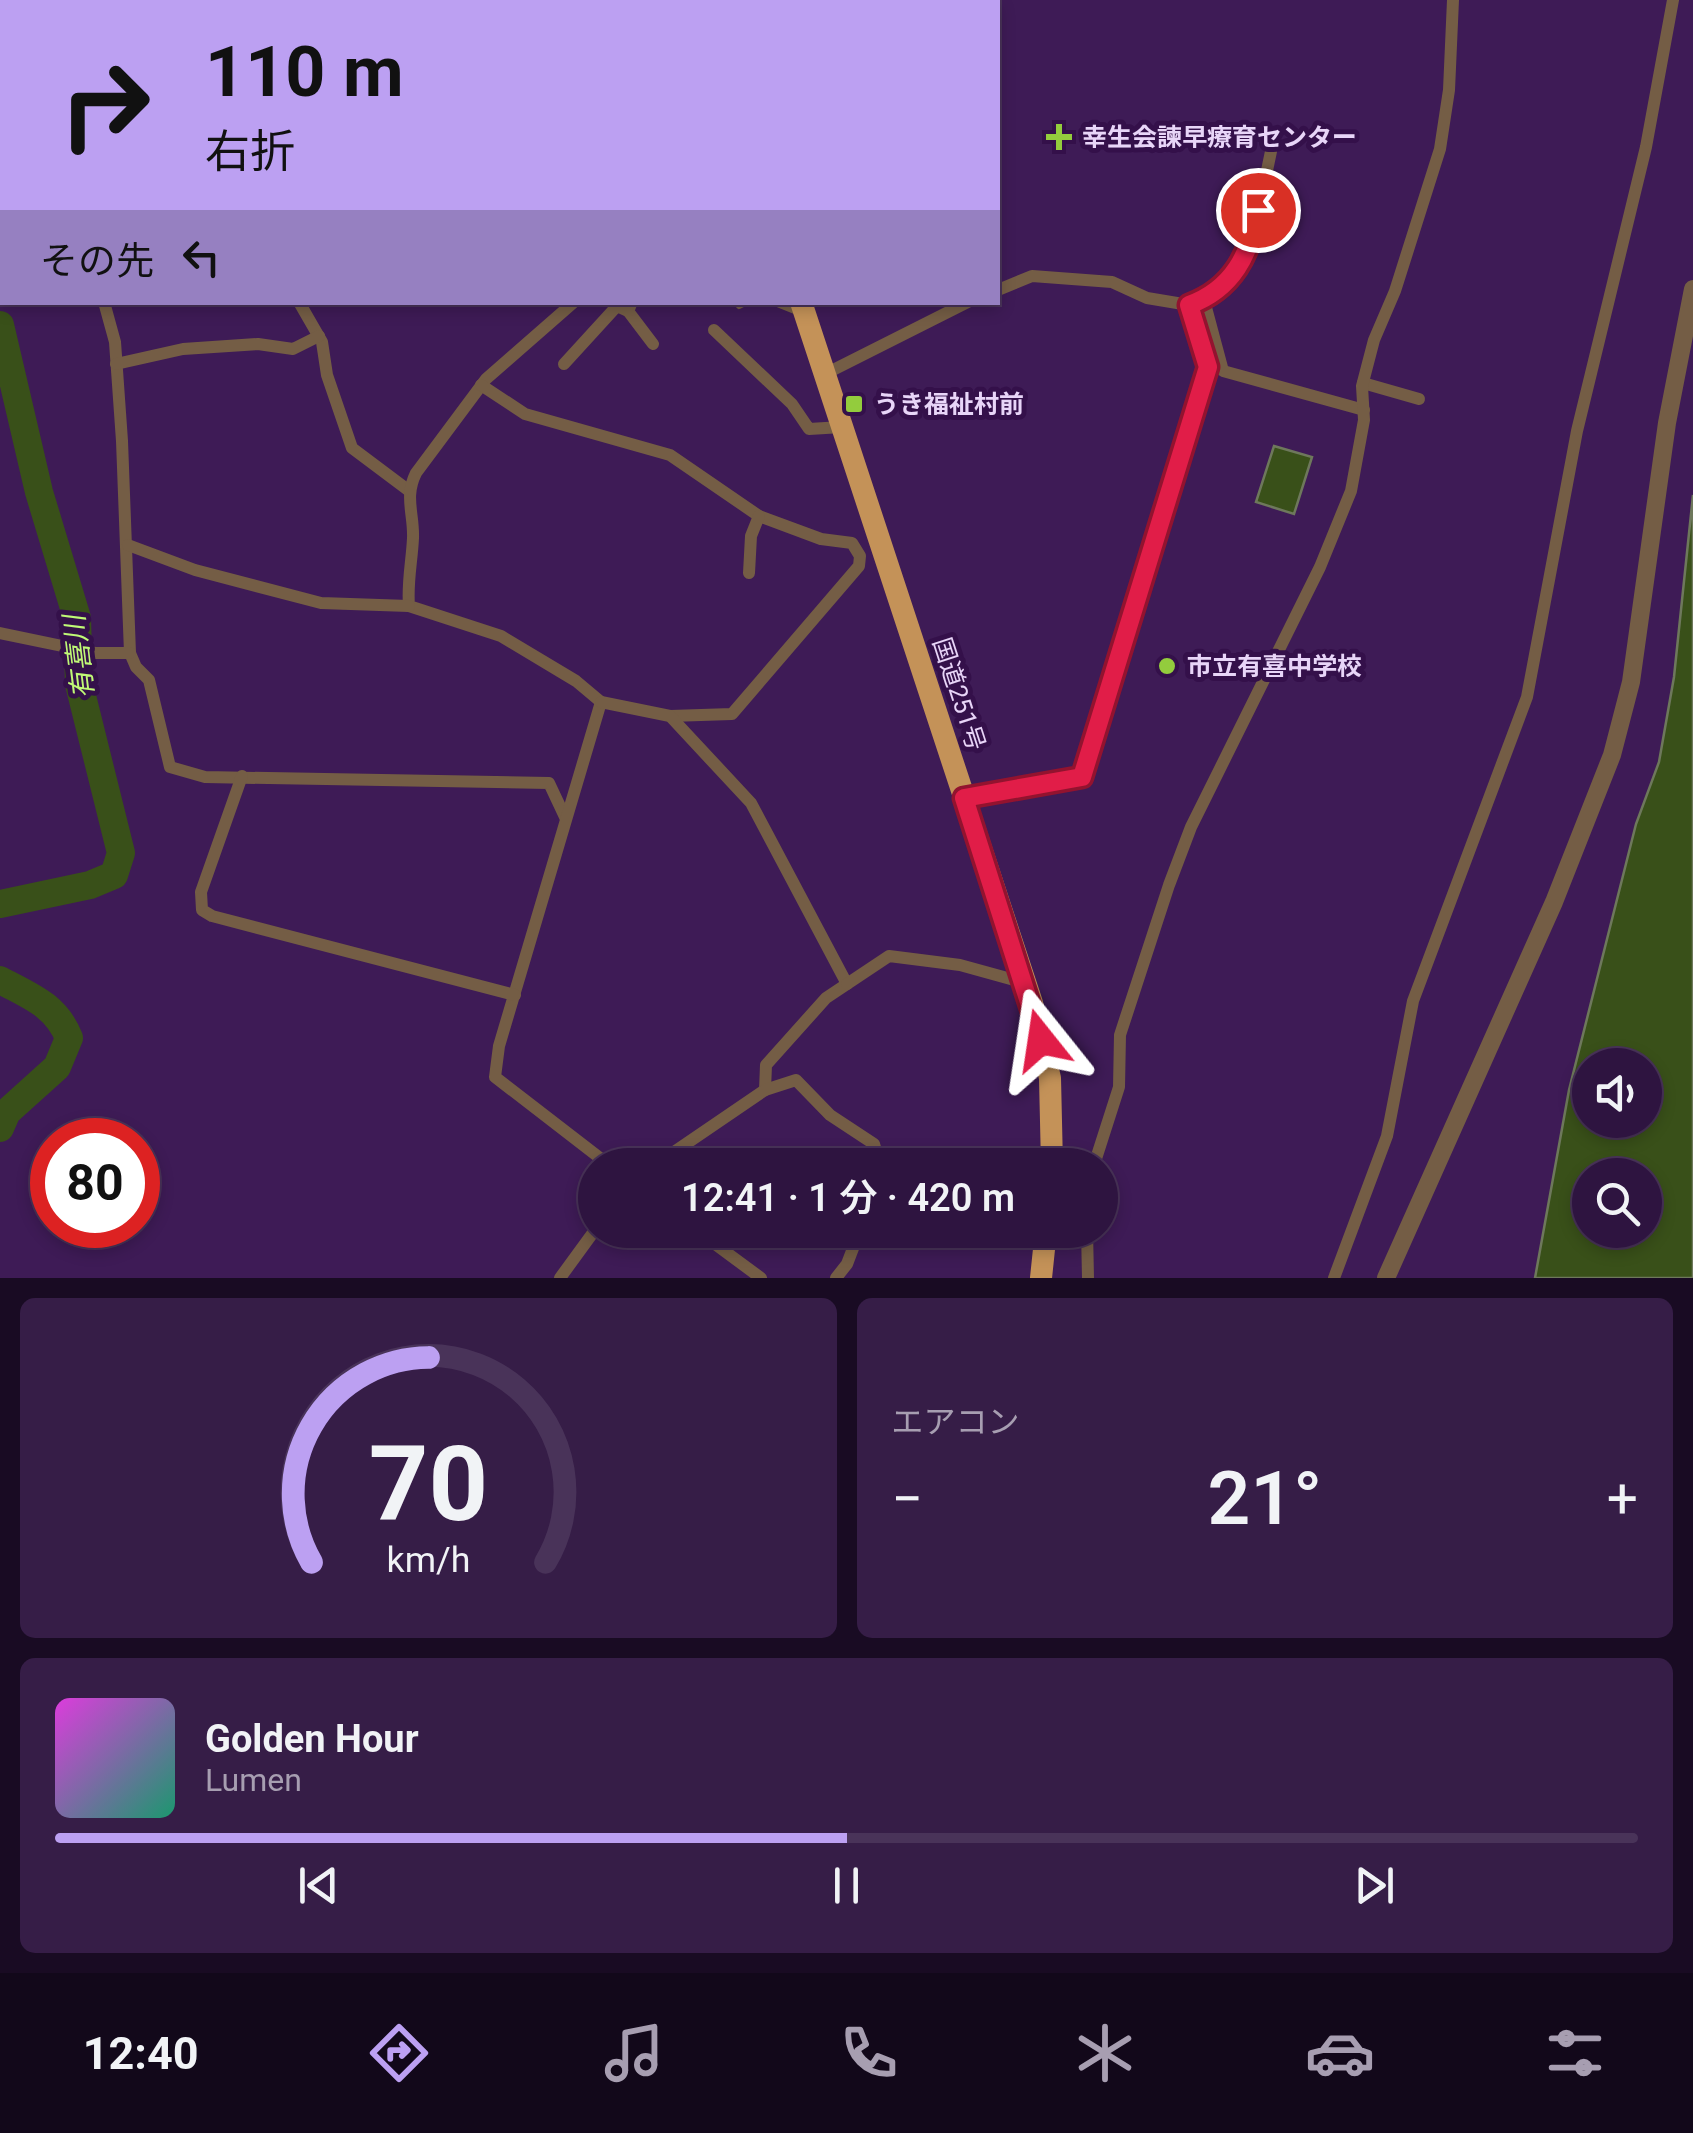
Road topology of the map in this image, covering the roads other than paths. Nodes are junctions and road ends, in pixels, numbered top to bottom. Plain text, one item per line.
1 (1453, 0) edge
2 (1673, 0) edge
3 (1274, 138) dead end
4 (1000, 289) edge
5 (1693, 289) edge
6 (1204, 300) junction
7 (105, 305) edge
8 (301, 305) edge
9 (571, 305) edge
10 (962, 305) edge
11 (1189, 305) junction
12 (630, 307) edge
13 (803, 307) edge
14 (714, 330) dead end
15 (319, 336) junction
16 (653, 344) dead end
17 (116, 364) junction
18 (564, 364) dead end
19 (825, 374) junction
20 (1363, 383) junction
21 (481, 385) junction
22 (1419, 400) dead end
23 (1364, 410) junction
24 (842, 428) junction
25 (408, 490) junction
26 (759, 516) junction
27 (128, 546) junction
28 (749, 573) dead end
29 (409, 606) junction
30 (0, 633) edge
31 (130, 654) junction
32 (601, 702) junction
33 (670, 716) junction
34 (242, 776) junction
35 (964, 798) junction
36 (565, 817) junction
37 (1025, 982) junction
38 (847, 984) junction
39 (515, 995) junction
40 (765, 1090) junction
41 (587, 1148) edge
42 (680, 1148) edge
43 (875, 1148) edge
44 (1052, 1148) edge
45 (1099, 1148) edge
46 (582, 1248) edge
47 (720, 1248) edge
48 (853, 1248) edge
49 (1044, 1248) edge
50 (1088, 1248) edge
51 (560, 1278) edge
52 (761, 1278) edge
53 (836, 1278) edge
54 (1042, 1278) edge
55 (1088, 1278) edge
56 (1334, 1278) edge
57 (1386, 1278) edge

1 - 20 street
2 - 56 street
3 - 6 street
4 - 11 street
5 - 57 street
6 - 11 street
6 - 23 street
7 - 17 street
8 - 15 street
9 - 21 street
10 - 19 street
11 - 35 street
12 - 16 street
12 - 18 street
13 - 19 highway, 国道251号
14 - 24 street
15 - 17 street
15 - 25 street
17 - 27 street
19 - 24 highway, 国道251号
20 - 22 street
20 - 23 street
21 - 25 street
21 - 26 street
23 - 45 street
24 - 35 highway, 国道251号
25 - 29 street
26 - 28 street
26 - 33 street
27 - 29 street
27 - 31 street
29 - 32 street
30 - 31 street
31 - 34 street
32 - 33 street
32 - 36 street
33 - 38 street
34 - 36 street
34 - 39 street
35 - 37 highway, 国道251号
36 - 39 street
37 - 38 street
37 - 44 highway, 国道251号
38 - 40 street
39 - 41 street
40 - 42 street
40 - 43 street
46 - 51 street
47 - 52 street
48 - 53 street
49 - 54 highway
50 - 55 street

